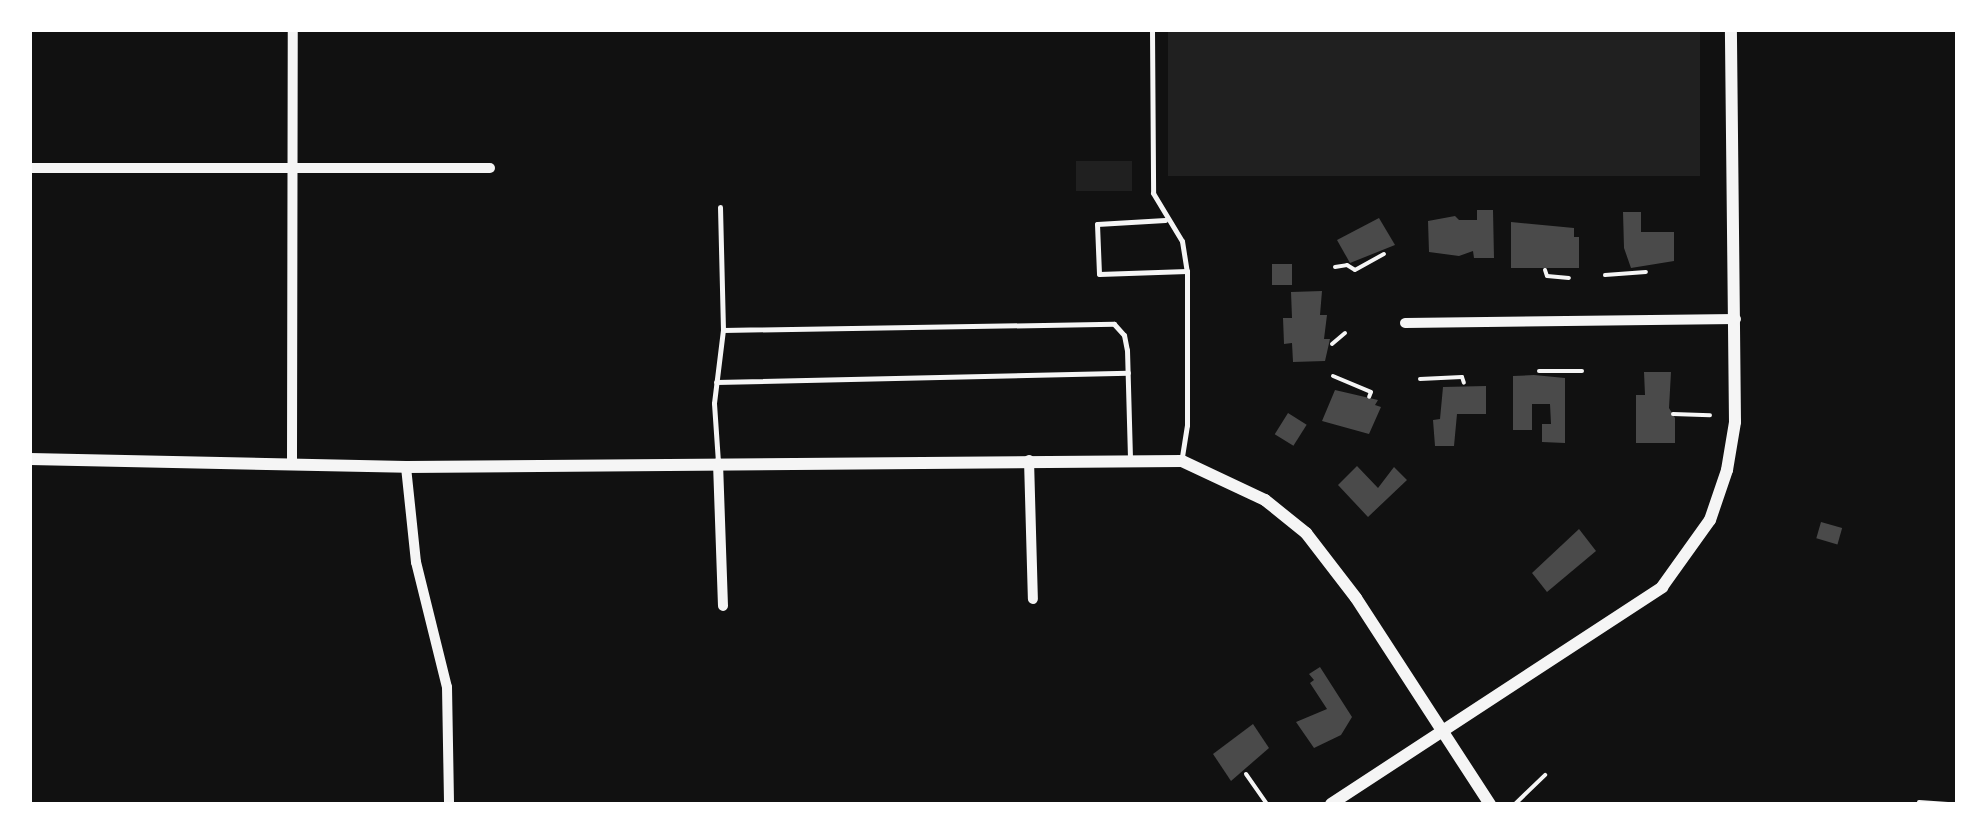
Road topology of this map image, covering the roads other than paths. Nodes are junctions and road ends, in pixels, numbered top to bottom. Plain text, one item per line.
1 (294, 30) edge
2 (1152, 30) edge
3 (1731, 30) edge
4 (30, 168) edge
5 (294, 168) junction
6 (490, 168) dead end
7 (720, 206) dead end
8 (1165, 220) junction
9 (1186, 271) junction
10 (1736, 319) junction
11 (1404, 323) dead end
12 (723, 330) junction
13 (1128, 373) junction
14 (716, 382) junction
15 (30, 459) edge
16 (1130, 459) junction
17 (1029, 460) junction
18 (292, 462) junction
19 (1182, 462) junction
20 (718, 463) junction
21 (406, 467) junction
22 (1033, 598) dead end
23 (723, 606) dead end
24 (1441, 734) junction
25 (449, 804) edge
26 (1331, 804) edge
27 (1490, 804) edge

1 - 5 street
2 - 8 lane
3 - 10 street
4 - 5 street
5 - 6 street
5 - 18 street
7 - 12 lane
8 - 9 lane
8 - 9 lane
9 - 19 lane
10 - 11 street
10 - 24 street
12 - 13 lane
12 - 14 lane
13 - 14 lane
13 - 16 lane
14 - 20 lane
15 - 18 street
16 - 17 street
16 - 19 street
17 - 20 street
17 - 22 street
18 - 21 street
19 - 24 street
20 - 21 street
20 - 23 street
21 - 25 street
24 - 26 street
24 - 27 street

